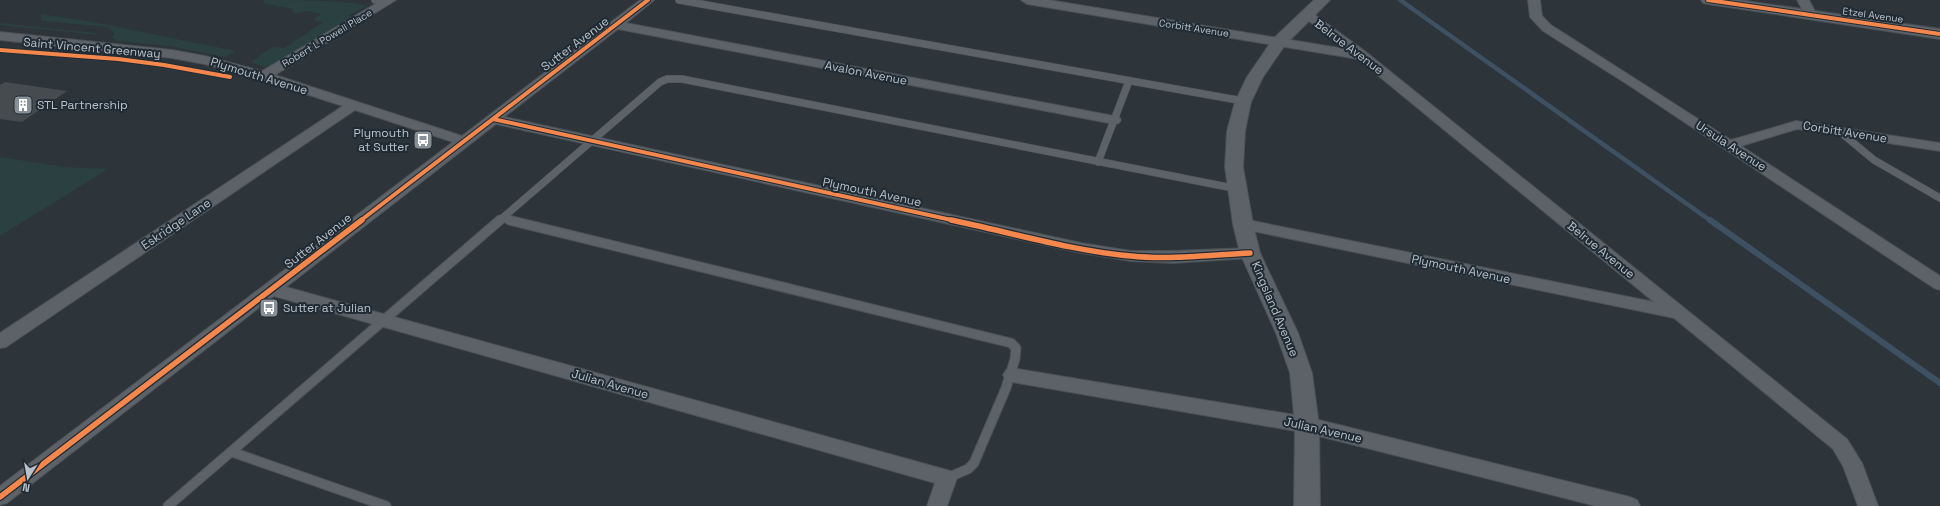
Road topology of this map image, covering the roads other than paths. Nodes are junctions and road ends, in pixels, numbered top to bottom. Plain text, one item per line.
1 (375, 0) edge
2 (648, 0) edge
3 (679, 0) edge
4 (1027, 0) edge
5 (1323, 0) edge
6 (1534, 0) edge
7 (1709, 0) edge
8 (1803, 0) edge
9 (389, 1) edge
10 (1307, 15) junction
11 (1811, 15) junction
12 (617, 25) junction
13 (1940, 34) edge
14 (0, 36) edge
15 (1279, 42) junction
16 (1362, 55) junction
17 (264, 76) junction
18 (1129, 81) junction
19 (1243, 101) junction
20 (352, 106) junction
21 (493, 119) junction
22 (1114, 120) junction
23 (1839, 131) junction
24 (464, 141) junction
25 (591, 141) junction
26 (1729, 145) junction
27 (1940, 147) edge
28 (1098, 162) junction
29 (1238, 189) junction
30 (1940, 198) edge
31 (503, 218) junction
32 (1243, 224) junction
33 (1250, 253) junction
34 (1940, 284) edge
35 (272, 289) junction
36 (1680, 313) junction
37 (384, 320) junction
38 (0, 342) edge
39 (1012, 375) junction
40 (1307, 425) junction
41 (232, 452) junction
42 (947, 478) junction
43 (0, 497) edge
44 (168, 506) edge
45 (386, 506) edge
46 (937, 506) edge
47 (1307, 506) edge
48 (1630, 506) edge
49 (1868, 506) edge

1 - 9 lane
2 - 12 street, Sutter Avenue
3 - 18 lane
4 - 15 street, Corbitt Avenue
5 - 10 street, Kingsland Avenue
6 - 26 street, Ursula Avenue
7 - 11 street, Etzel Avenue
8 - 11 street
9 - 17 street, Robert L Powell Place
10 - 15 street, Kingsland Avenue
10 - 16 street, Belrue Avenue
11 - 13 street, Etzel Avenue
12 - 21 street, Sutter Avenue
12 - 22 street, Avalon Avenue
14 - 17 street, Plymouth Avenue
15 - 16 street, Corbitt Avenue
15 - 19 street, Kingsland Avenue
16 - 36 street, Belrue Avenue
17 - 20 street, Plymouth Avenue
18 - 19 lane
18 - 22 lane
19 - 29 street, Kingsland Avenue
20 - 24 street, Plymouth Avenue
20 - 38 street, Eskridge Lane
21 - 24 street, Sutter Avenue
21 - 25 street, Plymouth Avenue
22 - 28 lane
23 - 26 street, Corbitt Avenue
23 - 27 street, Corbitt Avenue
23 - 30 lane
24 - 35 street, Sutter Avenue
25 - 28 lane
25 - 31 lane
25 - 33 street, Plymouth Avenue
26 - 34 street, Ursula Avenue
28 - 29 lane
29 - 32 street, Kingsland Avenue
31 - 37 lane
31 - 39 lane
32 - 33 street, Kingsland Avenue
32 - 36 street, Plymouth Avenue
33 - 40 street, Kingsland Avenue
35 - 37 street, Julian Avenue
35 - 43 street, Sutter Avenue
36 - 49 street, Belrue Avenue
37 - 41 lane
37 - 42 street, Julian Avenue
39 - 40 street, Julian Avenue
39 - 42 lane
40 - 47 street, Kingsland Avenue
40 - 48 street, Julian Avenue
41 - 44 lane
41 - 45 lane
42 - 46 street

